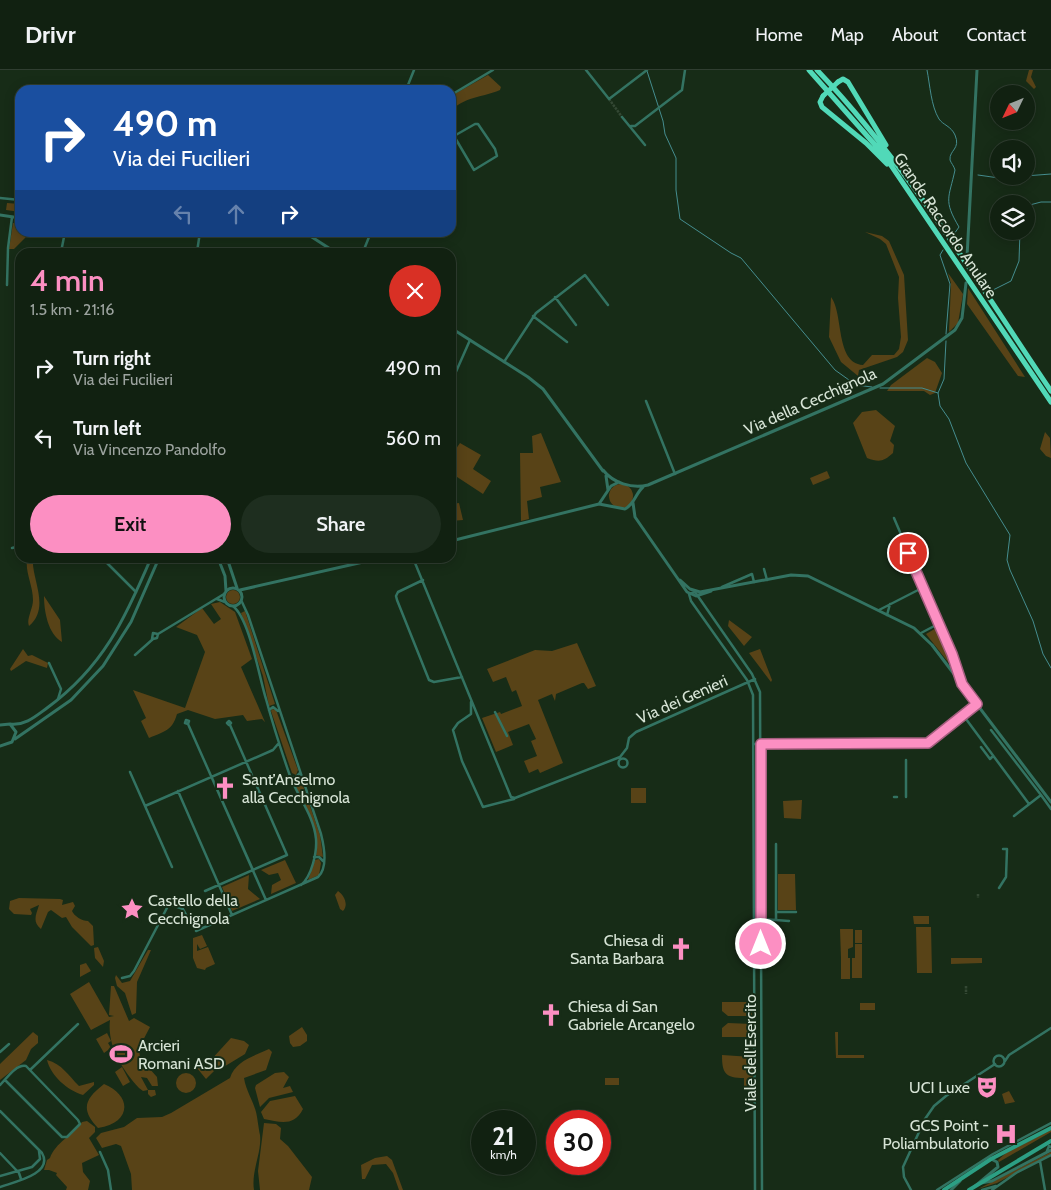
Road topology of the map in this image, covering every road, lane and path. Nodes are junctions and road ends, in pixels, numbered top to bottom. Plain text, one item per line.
1 (414, 70) edge
2 (493, 70) edge
3 (586, 70) edge
4 (647, 70) edge
5 (685, 70) edge
6 (809, 70) edge
7 (817, 70) edge
8 (977, 70) edge
9 (408, 85) edge
10 (456, 92) edge
11 (622, 116) tunnel mouth
12 (632, 126) junction
13 (456, 133) edge
14 (456, 140) edge
15 (645, 146) dead end
16 (894, 159) junction
17 (900, 177) junction
18 (0, 198) edge
19 (15, 200) edge
20 (0, 215) edge
21 (12, 217) junction
22 (15, 217) edge
23 (312, 237) edge
24 (329, 248) edge
25 (967, 257) dead end
26 (966, 284) dead end
27 (7, 285) dead end
28 (555, 297) junction
29 (608, 306) dead end
30 (533, 316) junction
31 (576, 325) dead end
32 (456, 331) edge
33 (470, 340) junction
34 (567, 342) dead end
35 (504, 362) junction
36 (456, 372) edge
37 (1051, 391) edge
38 (646, 401) dead end
39 (1051, 402) edge
40 (603, 470) junction
41 (675, 474) junction
42 (619, 482) junction
43 (630, 485) junction
44 (648, 485) junction
45 (607, 492) junction
46 (635, 498) junction
47 (633, 503) junction
48 (598, 504) junction
49 (612, 506) junction
50 (624, 510) junction
51 (635, 517) junction
52 (894, 518) dead end
53 (456, 539) edge
54 (15, 547) edge
55 (12, 548) dead end
56 (107, 563) edge
57 (149, 563) edge
58 (157, 563) edge
59 (218, 563) edge
60 (229, 563) edge
61 (360, 563) edge
62 (416, 563) edge
63 (764, 569) dead end
64 (423, 580) junction
65 (680, 580) junction
66 (767, 580) junction
67 (754, 582) junction
68 (129, 584) junction
69 (139, 585) junction
70 (922, 588) junction
71 (250, 589) junction
72 (238, 590) junction
73 (716, 590) junction
74 (695, 592) junction
75 (225, 593) junction
76 (135, 594) junction
77 (689, 594) junction
78 (243, 596) junction
79 (700, 596) junction
80 (216, 599) junction
81 (225, 602) junction
82 (242, 602) junction
83 (702, 603) junction
84 (890, 604) junction
85 (233, 606) junction
86 (695, 606) junction
87 (879, 610) junction
88 (887, 615) junction
89 (938, 624) junction
90 (921, 633) junction
91 (158, 634) junction
92 (153, 639) junction
93 (135, 655) dead end
94 (49, 663) dead end
95 (462, 677) junction
96 (755, 679) junction
97 (748, 682) junction
98 (962, 684) junction
99 (60, 689) junction
100 (70, 690) junction
101 (58, 700) junction
102 (471, 700) junction
103 (977, 704) junction
104 (269, 711) junction
105 (495, 712) dead end
106 (281, 717) junction
107 (966, 719) dead end
108 (10, 724) junction
109 (188, 724) dead end
110 (0, 725) edge
111 (230, 725) dead end
112 (991, 730) dead end
113 (507, 736) dead end
114 (15, 739) junction
115 (0, 742) edge
116 (279, 743) junction
117 (5, 744) junction
118 (754, 744) junction
119 (761, 744) junction
120 (0, 746) edge
121 (981, 748) dead end
122 (272, 750) junction
123 (282, 752) junction
124 (993, 756) junction
125 (906, 760) dead end
126 (246, 761) junction
127 (754, 763) junction
128 (761, 763) junction
129 (130, 772) dead end
130 (300, 773) junction
131 (290, 776) junction
132 (211, 777) junction
133 (178, 791) junction
134 (1040, 795) junction
135 (906, 797) dead end
136 (515, 798) junction
137 (1051, 802) edge
138 (1029, 804) junction
139 (145, 806) junction
140 (1051, 809) edge
141 (1014, 816) dead end
142 (754, 842) junction
143 (776, 844) dead end
144 (761, 845) junction
145 (1003, 848) dead end
146 (314, 857) junction
147 (324, 861) junction
148 (172, 867) dead end
149 (253, 870) junction
150 (218, 885) junction
151 (299, 886) junction
152 (999, 888) dead end
153 (205, 891) dead end
154 (754, 896) junction
155 (761, 896) junction
156 (266, 900) junction
157 (776, 912) junction
158 (796, 912) dead end
159 (232, 915) junction
160 (761, 919) junction
161 (776, 920) junction
162 (789, 920) dead end
163 (201, 929) junction
164 (196, 931) dead end
165 (754, 944) junction
166 (761, 944) junction
167 (122, 978) dead end
168 (754, 980) junction
169 (762, 980) junction
170 (754, 995) junction
171 (762, 995) junction
172 (754, 1000) junction
173 (762, 1000) junction
174 (78, 1024) dead end
175 (1051, 1028) edge
176 (754, 1039) junction
177 (762, 1040) junction
178 (9, 1044) dead end
179 (0, 1052) edge
180 (1009, 1055) junction
181 (1000, 1056) junction
182 (1005, 1061) junction
183 (995, 1064) junction
184 (30, 1070) junction
185 (4, 1080) junction
186 (0, 1085) edge
187 (755, 1097) junction
188 (762, 1097) junction
189 (0, 1111) edge
190 (1051, 1123) edge
191 (1051, 1128) edge
192 (755, 1138) junction
193 (762, 1138) junction
194 (1051, 1141) edge
195 (1051, 1148) edge
196 (38, 1150) junction
197 (100, 1152) dead end
198 (0, 1153) edge
199 (1051, 1156) edge
200 (40, 1158) junction
201 (45, 1159) junction
202 (992, 1159) junction
203 (1040, 1161) junction
204 (17, 1171) junction
205 (0, 1176) edge
206 (962, 1178) junction
207 (21, 1179) junction
208 (980, 1183) junction
209 (1000, 1184) junction
210 (0, 1187) edge
211 (974, 1187) junction
212 (111, 1190) edge
213 (755, 1190) edge
214 (762, 1190) edge
215 (911, 1190) edge
216 (937, 1190) edge
217 (944, 1190) edge
218 (951, 1190) edge
219 (969, 1190) edge
220 (982, 1190) edge
221 (992, 1190) edge
222 (1045, 1190) edge

1 - 9 street
2 - 10 street
3 - 4 street
5 - 12 street
6 - 17 highway, Grande Raccordo Anulare
7 - 16 highway, Grande Raccordo Anulare
8 - 25 street
11 - 12 street
12 - 15 street
13 - 14 street
16 - 17 highway, bridge
16 - 37 highway, Grande Raccordo Anulare
17 - 39 highway, Grande Raccordo Anulare
18 - 19 street
20 - 21 street
21 - 22 street
21 - 27 street
23 - 24 street
26 - 41 street, Via della Cecchignola
28 - 29 street
28 - 30 street
28 - 31 street
30 - 34 street
30 - 35 street
32 - 33 street
33 - 35 street
33 - 36 street
35 - 40 street
38 - 41 street
40 - 42 street
40 - 45 street
41 - 44 street, Via della Cecchignola
42 - 43 street, Via della Cecchignola
42 - 45 street
43 - 44 street, Via della Cecchignola
43 - 46 street
44 - 46 street, Via della Cecchignola
45 - 48 street
45 - 49 street
46 - 47 street, Via della Cecchignola
47 - 50 street
47 - 51 street
48 - 49 street
48 - 53 street
49 - 50 street
50 - 51 street
51 - 65 street
52 - 70 street
54 - 55 street
56 - 68 street
57 - 69 street
58 - 114 street
59 - 75 street
60 - 72 street
61 - 71 street
62 - 64 street
63 - 66 street
64 - 95 street
64 - 95 street
65 - 74 street
65 - 77 street
66 - 67 street
66 - 87 street
67 - 73 street
67 - 73 street
68 - 69 street
68 - 76 street
69 - 76 street
70 - 84 street
70 - 89 street
71 - 72 street
71 - 78 street
72 - 75 street
72 - 78 street
73 - 74 street
73 - 79 street
74 - 77 street
74 - 79 street
75 - 80 street
75 - 81 street
76 - 100 street
77 - 79 street
77 - 86 street, Viale dell'Esercito
78 - 82 street
79 - 83 street
80 - 81 street
80 - 91 street
81 - 85 street
82 - 85 street
82 - 106 street
83 - 86 street
83 - 96 street, Viale dell'Esercito
84 - 87 street
84 - 88 street
85 - 104 street
86 - 97 street, Viale dell'Esercito
87 - 88 street
88 - 90 street
89 - 90 street
89 - 98 street
90 - 98 street
91 - 92 street
91 - 92 street
92 - 93 street
94 - 99 street
95 - 102 street
96 - 97 street, Via dei Genieri
96 - 119 street, Viale dell'Esercito
97 - 118 street, Viale dell'Esercito
97 - 136 street, Via dei Genieri
98 - 103 street
99 - 100 street
99 - 101 street
100 - 101 street
101 - 108 street
102 - 136 street
102 - 136 street, Via dei Genieri
103 - 119 street
103 - 137 street
104 - 106 street
104 - 116 street
105 - 113 street
106 - 130 street
107 - 124 street
108 - 110 street
108 - 114 street
109 - 132 street
111 - 126 street
112 - 134 street
114 - 117 street
115 - 117 street
116 - 122 street
116 - 123 street
117 - 120 street
118 - 119 street
118 - 127 street, Viale dell'Esercito
119 - 128 street, Viale dell'Esercito
121 - 124 street
122 - 123 street
122 - 126 street
123 - 131 street
124 - 138 street
125 - 135 street
126 - 132 street
126 - 149 street
127 - 128 street
127 - 142 street, Viale dell'Esercito
128 - 144 street, Viale dell'Esercito
129 - 139 street
130 - 131 street
130 - 147 street
131 - 146 street
132 - 133 street
132 - 149 street
133 - 139 street
133 - 150 street
134 - 138 street
134 - 140 street
138 - 141 street
139 - 148 street
142 - 144 street
142 - 154 street, Viale dell'Esercito
143 - 157 street
144 - 155 street, Viale dell'Esercito
145 - 152 street
146 - 147 street
146 - 151 street
147 - 151 street
149 - 150 street
149 - 156 street
150 - 153 street
150 - 159 street
151 - 156 street
154 - 155 street
154 - 165 street, Viale dell'Esercito
155 - 160 street, Viale dell'Esercito
156 - 159 street
157 - 158 street
157 - 161 street
159 - 163 street
160 - 161 street
160 - 166 street, Viale dell'Esercito
161 - 162 street
163 - 164 street
163 - 167 street
165 - 166 street
165 - 168 street, Viale dell'Esercito
166 - 169 street, Viale dell'Esercito
168 - 169 street
168 - 170 street, Viale dell'Esercito
169 - 171 street, Viale dell'Esercito
170 - 171 street
170 - 172 street, Viale dell'Esercito
171 - 173 street, Viale dell'Esercito
172 - 173 street
172 - 176 street, Viale dell'Esercito
173 - 177 street, Viale dell'Esercito
174 - 184 street
175 - 180 street
176 - 177 street
176 - 187 street, Viale dell'Esercito
177 - 188 street, Viale dell'Esercito
178 - 179 street
180 - 181 street
180 - 182 street
181 - 182 street
181 - 183 street
182 - 183 street
183 - 215 street
184 - 185 street
184 - 185 street
185 - 186 street
187 - 188 street
187 - 192 street, Viale dell'Esercito
188 - 193 street, Viale dell'Esercito
189 - 196 street
190 - 216 street
191 - 202 main road
192 - 193 street
192 - 213 street, Viale dell'Esercito
193 - 214 street, Viale dell'Esercito
194 - 208 main road
195 - 208 street
196 - 200 street
196 - 201 street
197 - 212 street
198 - 204 street
199 - 203 street
200 - 201 street
200 - 204 street
201 - 207 street
202 - 206 main road
202 - 211 street
203 - 209 street
203 - 222 street
204 - 205 street
204 - 207 street
206 - 217 main road
206 - 218 street
207 - 210 street
208 - 211 main road
209 - 220 street
209 - 221 street
211 - 219 main road

